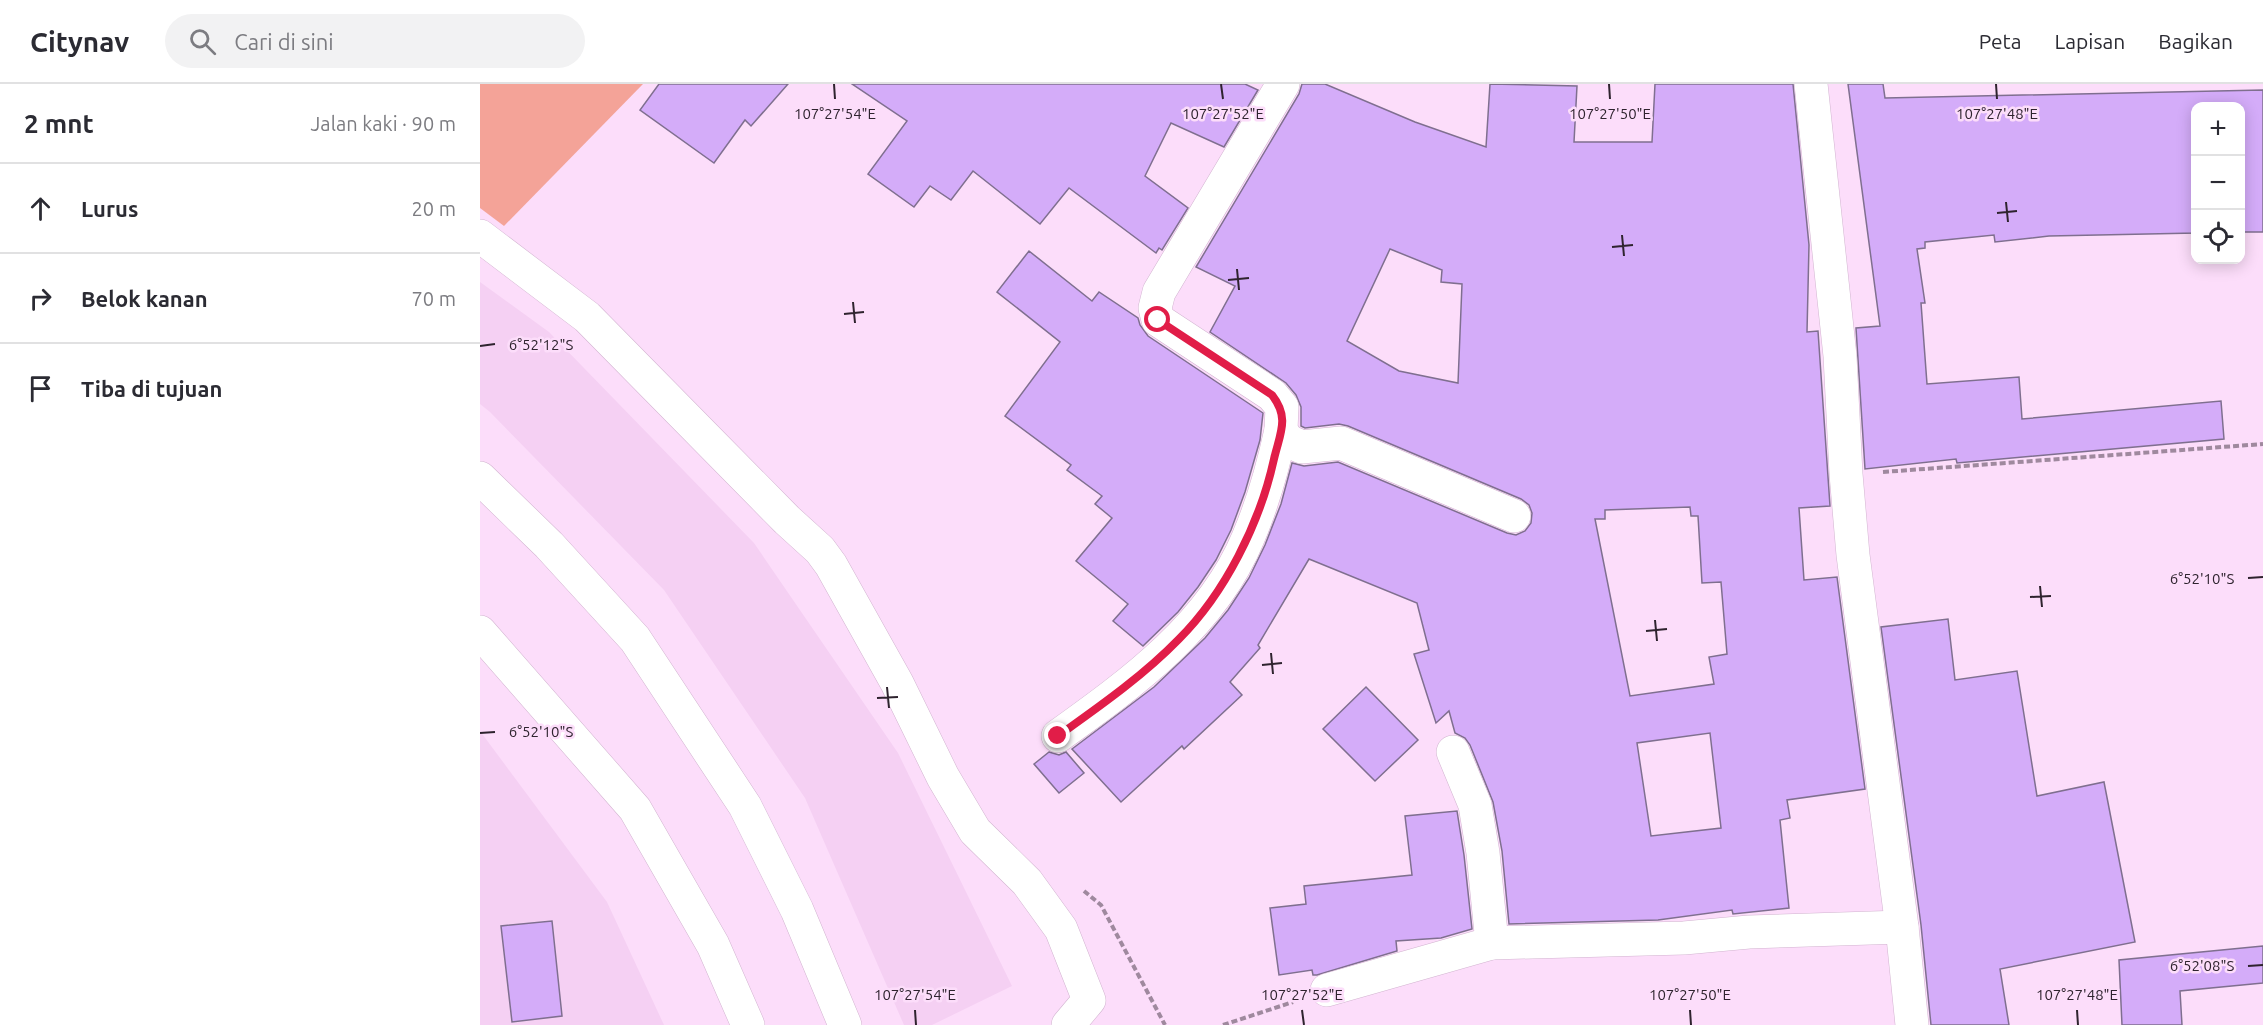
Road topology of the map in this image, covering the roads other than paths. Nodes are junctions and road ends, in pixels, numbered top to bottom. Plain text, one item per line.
1 (1283, 84) edge
2 (1811, 84) edge
3 (480, 236) edge
4 (1281, 430) junction
5 (480, 478) edge
6 (1515, 516) dead end
7 (480, 632) edge
8 (1058, 736) dead end
9 (1453, 752) dead end
10 (1902, 927) junction
11 (1492, 943) junction
12 (1327, 990) road end
13 (748, 1025) edge
14 (845, 1025) edge
15 (1068, 1025) edge
16 (1912, 1025) edge

1 - 4 street
2 - 10 street
3 - 15 street
4 - 6 street
4 - 8 street
5 - 14 street
7 - 13 street
9 - 11 street
10 - 11 street
10 - 16 street
11 - 12 street

